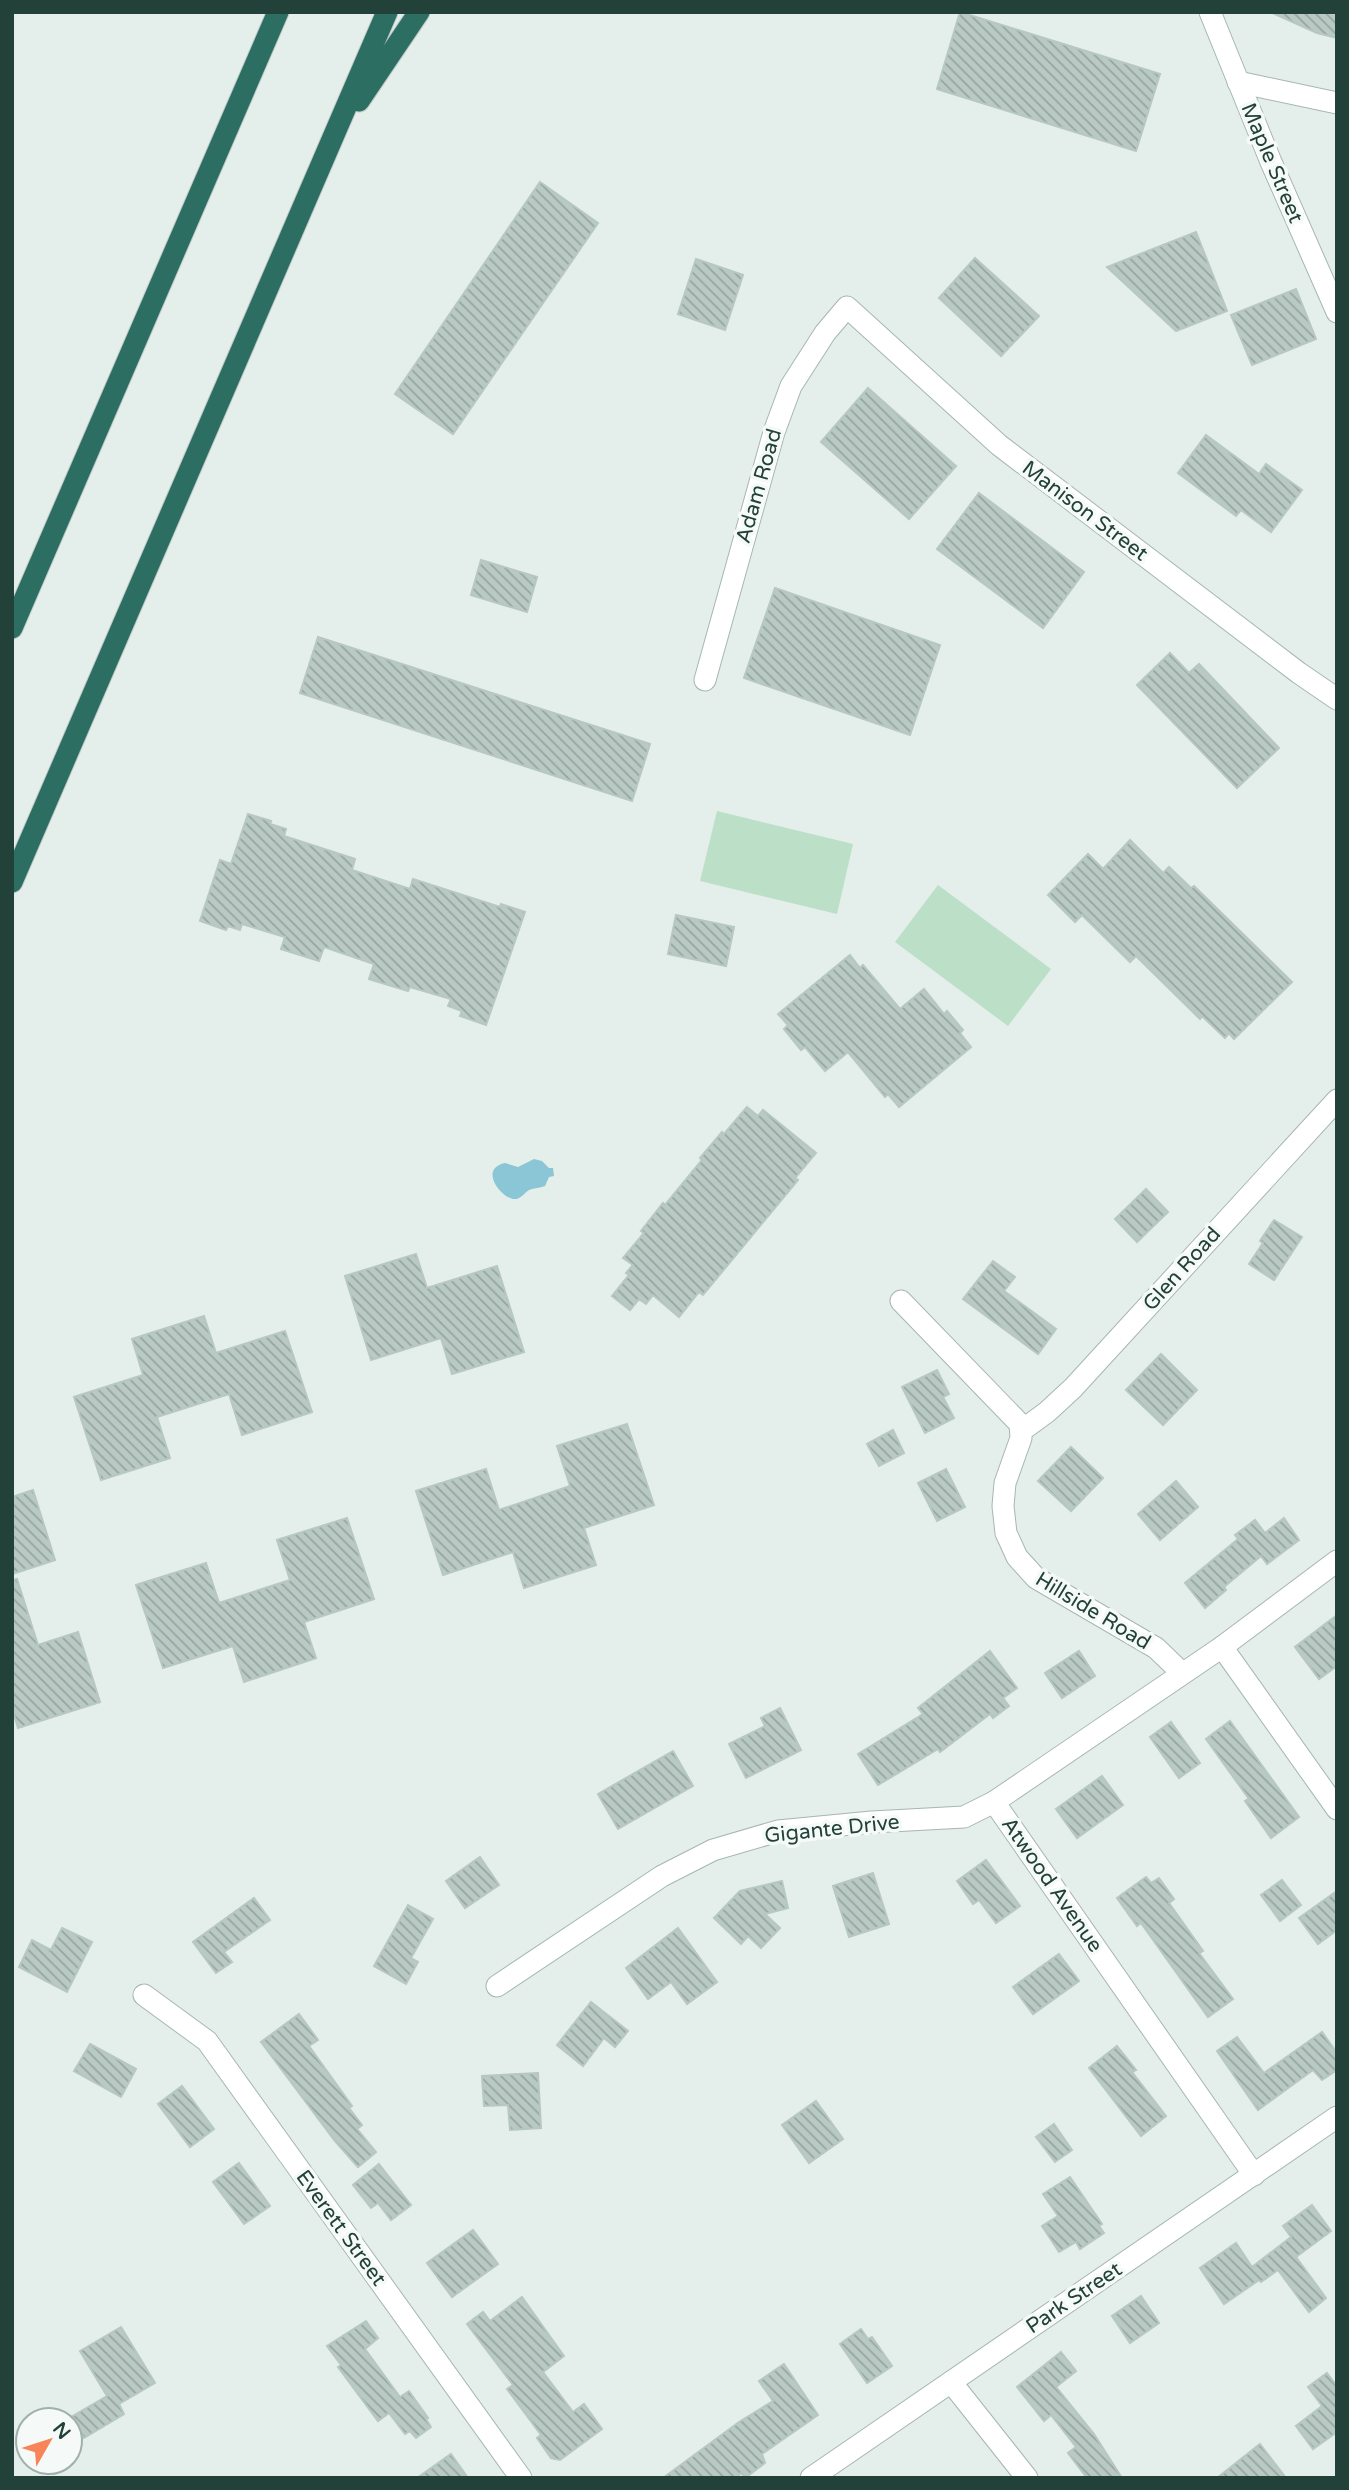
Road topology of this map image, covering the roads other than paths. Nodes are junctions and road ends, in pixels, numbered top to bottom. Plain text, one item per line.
1 (278, 12) edge
2 (387, 12) edge
3 (419, 12) edge
4 (1210, 12) edge
5 (1238, 82) junction
6 (1337, 103) edge
7 (332, 140) junction
8 (847, 307) joint
9 (1337, 312) edge
10 (12, 628) edge
11 (705, 680) dead end
12 (1337, 699) edge
13 (12, 882) edge
14 (1337, 1100) edge
15 (901, 1301) dead end
16 (1021, 1431) junction
17 (1337, 1561) edge
18 (1222, 1647) junction
19 (1182, 1674) junction
20 (994, 1802) junction
21 (1337, 1809) edge
22 (497, 1986) dead end
23 (144, 1995) dead end
24 (1337, 2118) edge
25 (1254, 2175) junction
26 (951, 2382) junction
27 (521, 2478) edge
28 (811, 2478) edge
29 (1027, 2478) edge

1 - 10 highway
2 - 7 highway
3 - 7 highway
4 - 5 street, Maple Street
5 - 6 street
5 - 9 street, Maple Street
7 - 13 highway
8 - 11 street, Adam Road
8 - 12 street, Manison Street
14 - 16 street, Glen Road
15 - 16 street
16 - 19 street, Hillside Road
17 - 18 street, Atwood Avenue
18 - 19 street, Atwood Avenue
18 - 21 street
19 - 20 street, Atwood Avenue
20 - 22 street, Gigante Drive
20 - 25 street, Atwood Avenue
23 - 27 street, Everett Street
24 - 25 street, Park Street
25 - 26 street, Park Street
26 - 28 street, Park Street
26 - 29 street

